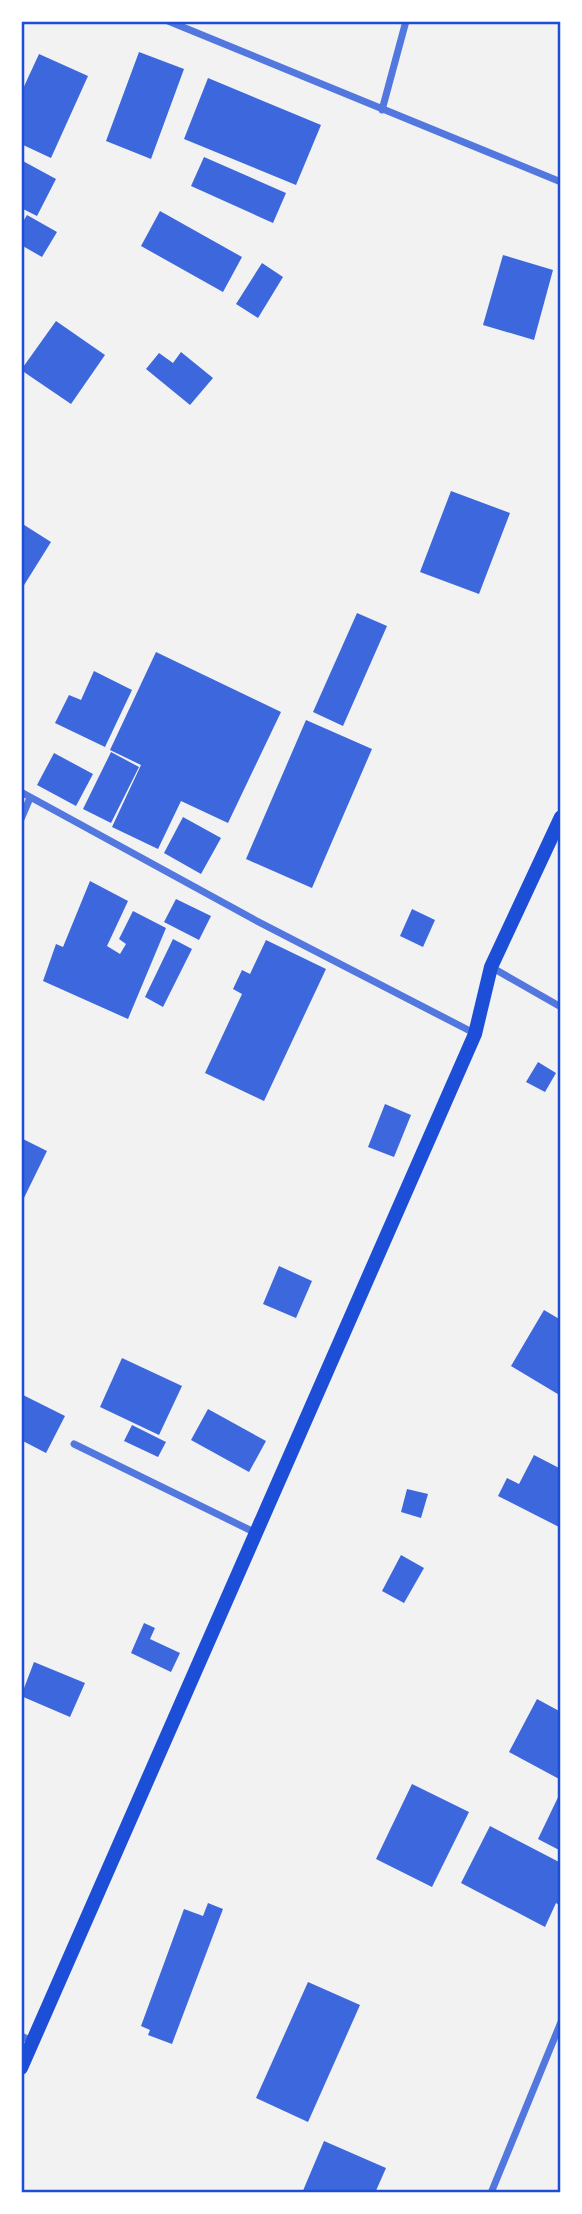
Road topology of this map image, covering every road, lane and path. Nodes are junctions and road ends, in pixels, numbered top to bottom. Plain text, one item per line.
1 (168, 21) edge
2 (406, 21) edge
3 (382, 110) junction
4 (561, 182) edge
5 (21, 792) edge
6 (30, 798) junction
7 (561, 817) edge
8 (21, 819) edge
9 (492, 968) junction
10 (561, 1007) edge
11 (475, 1034) junction
12 (74, 1444) dead end
13 (256, 1533) junction
14 (561, 2022) edge
15 (27, 2039) edge
16 (21, 2068) edge
17 (491, 2193) edge

1 - 3 street
2 - 3 street
3 - 4 street
5 - 6 street
6 - 8 street
6 - 11 street
7 - 9 main road
9 - 10 street
9 - 11 main road
11 - 13 main road
12 - 13 street
13 - 15 main road
14 - 17 street
15 - 16 main road

